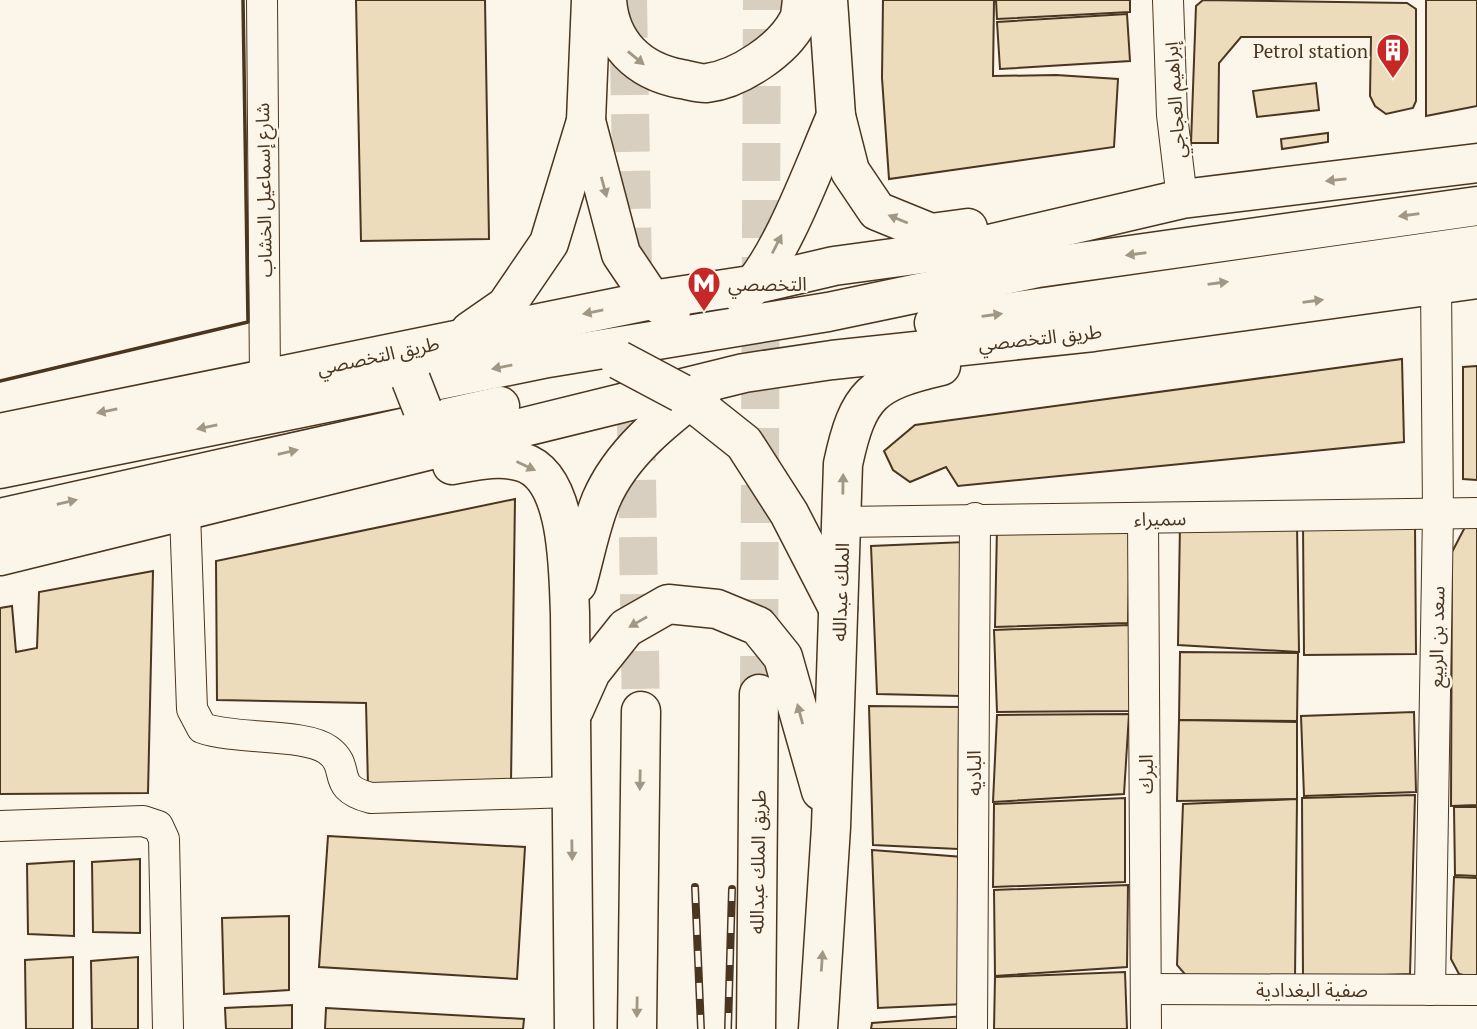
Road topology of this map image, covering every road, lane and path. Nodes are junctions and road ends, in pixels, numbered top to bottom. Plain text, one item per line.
1 (262, 0) edge
2 (591, 0) edge
3 (607, 0) edge
4 (802, 0) edge
5 (828, 0) edge
6 (1168, 0) edge
7 (836, 116) junction
8 (586, 121) junction
9 (1477, 163) edge
10 (1182, 199) junction
11 (1477, 206) edge
12 (981, 246) junction
13 (1477, 246) edge
14 (1477, 279) edge
15 (757, 284) junction
16 (1436, 284) junction
17 (652, 300) junction
18 (920, 309) junction
19 (800, 316) junction
20 (707, 331) junction
21 (1093, 332) junction
22 (462, 337) junction
23 (980, 344) junction
24 (759, 351) junction
25 (381, 355) junction
26 (606, 355) junction
27 (832, 360) junction
28 (265, 380) junction
29 (686, 387) junction
30 (605, 406) junction
31 (417, 415) junction
32 (0, 433) edge
33 (0, 469) edge
34 (242, 497) junction
35 (184, 513) junction
36 (1438, 513) junction
37 (1477, 513) edge
38 (0, 518) edge
39 (975, 518) junction
40 (1143, 518) junction
41 (842, 522) junction
42 (0, 556) edge
43 (839, 610) junction
44 (570, 613) junction
45 (759, 694) tunnel mouth
46 (641, 711) tunnel mouth
47 (570, 717) junction
48 (572, 792) junction
49 (0, 826) edge
50 (831, 827) junction
51 (1147, 989) junction
52 (1430, 990) junction
53 (1477, 990) edge
54 (168, 1029) edge
55 (574, 1029) edge
56 (637, 1029) edge
57 (756, 1029) edge
58 (818, 1029) edge
59 (972, 1029) edge
60 (1146, 1029) edge

1 - 28 street, شارع إسماعيل الخشاب
2 - 8 main road
3 -> 4 main road
5 - 7 main road
6 - 10 street, إبراهيم العجاجي
10 -> 7 main road
15 -> 7 main road, طريق التخصصي
8 -> 17 main road
8 - 22 main road
9 -> 10 main road, طريق التخصصي
10 - 12 main road, طريق التخصصي
11 -> 18 main road
12 - 15 main road, طريق التخصصي
12 - 18 main road
12 - 19 main road
18 -> 13 main road
14 - 16 main road, طريق التخصصي
15 - 17 main road, طريق التخصصي
15 - 20 main road, طريق التخصصي
21 -> 16 main road, طريق التخصصي
16 - 36 street, سعد بن الربيع
17 - 20 main road
17 -> 22 main road, طريق التخصصي
18 - 19 main road
18 - 23 main road
18 - 24 main road
19 - 20 main road
19 - 24 main road
20 - 24 main road
20 - 26 main road
20 - 29 main road, طريق التخصصي
21 - 23 main road, طريق التخصصي
41 -> 21 main road, الملك عبدالله
22 - 25 main road, طريق التخصصي
22 - 26 main road
23 - 27 main road, طريق التخصصي
24 - 27 main road
24 - 29 main road
24 - 29 main road
25 - 28 main road, طريق التخصصي
25 - 31 main road
26 - 29 main road, bridge
26 -> 33 main road
27 - 29 main road, طريق التخصصي
28 -> 32 main road, طريق التخصصي
29 - 30 main road, طريق التخصصي
29 - 30 main road, طريق التخصصي
29 - 31 main road
29 - 43 main road
29 - 44 main road
30 - 31 main road, طريق التخصصي
31 - 34 main road, طريق التخصصي
38 -> 31 main road
34 - 35 main road, طريق التخصصي
34 -> 44 main road
35 - 42 main road, طريق التخصصي
35 - 48 street
36 - 37 street, سميراء
36 - 40 street, سميراء
36 - 52 street, سعد بن الربيع
39 - 40 street, سميراء
39 - 41 street, سميراء
39 - 59 street, الباديه
40 - 51 street, البرك
41 - 43 main road, الملك عبدالله
43 - 50 main road, الملك عبدالله
44 - 47 main road
45 - 57 main road, طريق الملك عبدالله
46 -> 56 main road
47 - 48 main road
50 -> 47 main road
48 -> 55 main road
49 - 54 street
58 -> 50 main road, الملك عبدالله
51 - 52 street, صفية البغدادية
51 - 60 street, البرك
52 - 53 street, صفية البغدادية

